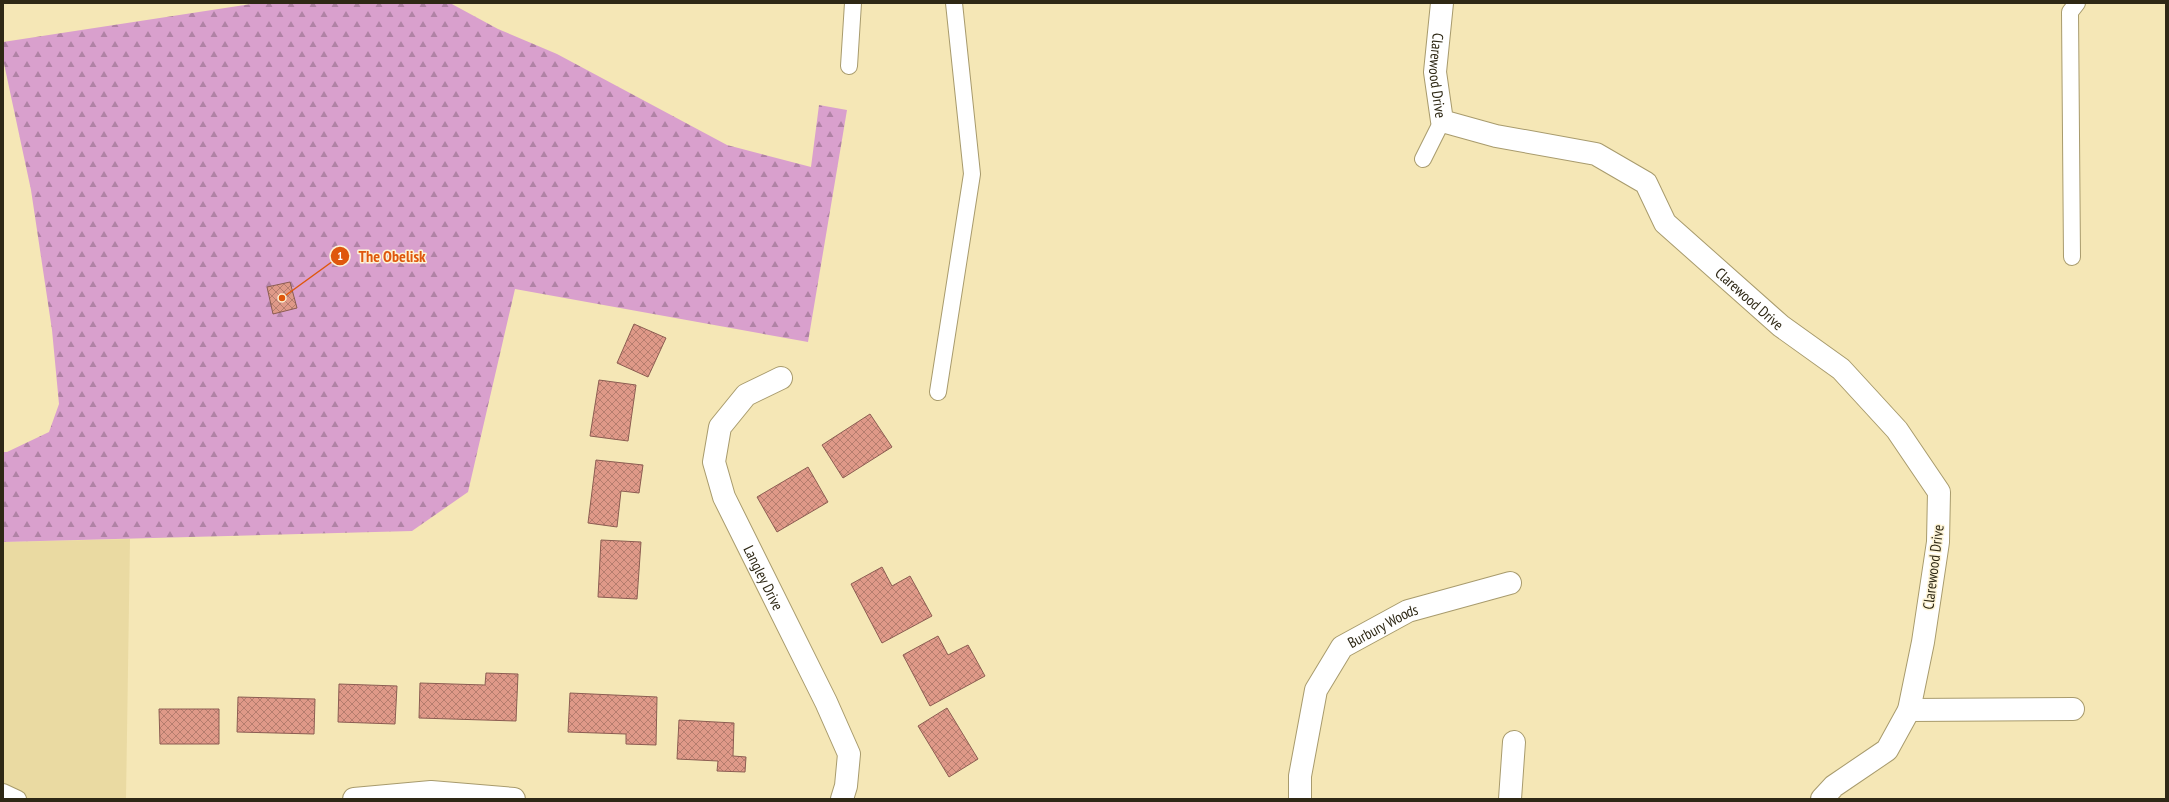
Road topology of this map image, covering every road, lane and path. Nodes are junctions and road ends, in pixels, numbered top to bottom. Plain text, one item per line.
1 (853, 3) edge
2 (954, 3) edge
3 (1442, 3) edge
4 (2077, 3) edge
5 (849, 66) dead end
6 (1442, 121) junction
7 (1423, 159) dead end
8 (2072, 257) dead end
9 (781, 378) dead end
10 (938, 392) dead end
11 (1510, 583) dead end
12 (2073, 709) dead end
13 (1909, 710) junction
14 (1514, 742) dead end
15 (3, 792) edge
16 (376, 798) edge
17 (18, 799) edge
18 (354, 799) edge
19 (514, 799) edge
20 (842, 799) edge
21 (1300, 799) edge
22 (1510, 799) edge
23 (1822, 799) edge

1 - 5 lane
2 - 10 lane
3 - 6 street, Clarewood Drive
4 - 8 lane
6 - 7 lane
6 - 13 street, Clarewood Drive
9 - 20 street, Langley Drive
11 - 21 street, Burbury Woods
12 - 13 street
13 - 23 street, Clarewood Drive
14 - 22 street
15 - 17 lane
16 - 18 street
16 - 19 street

